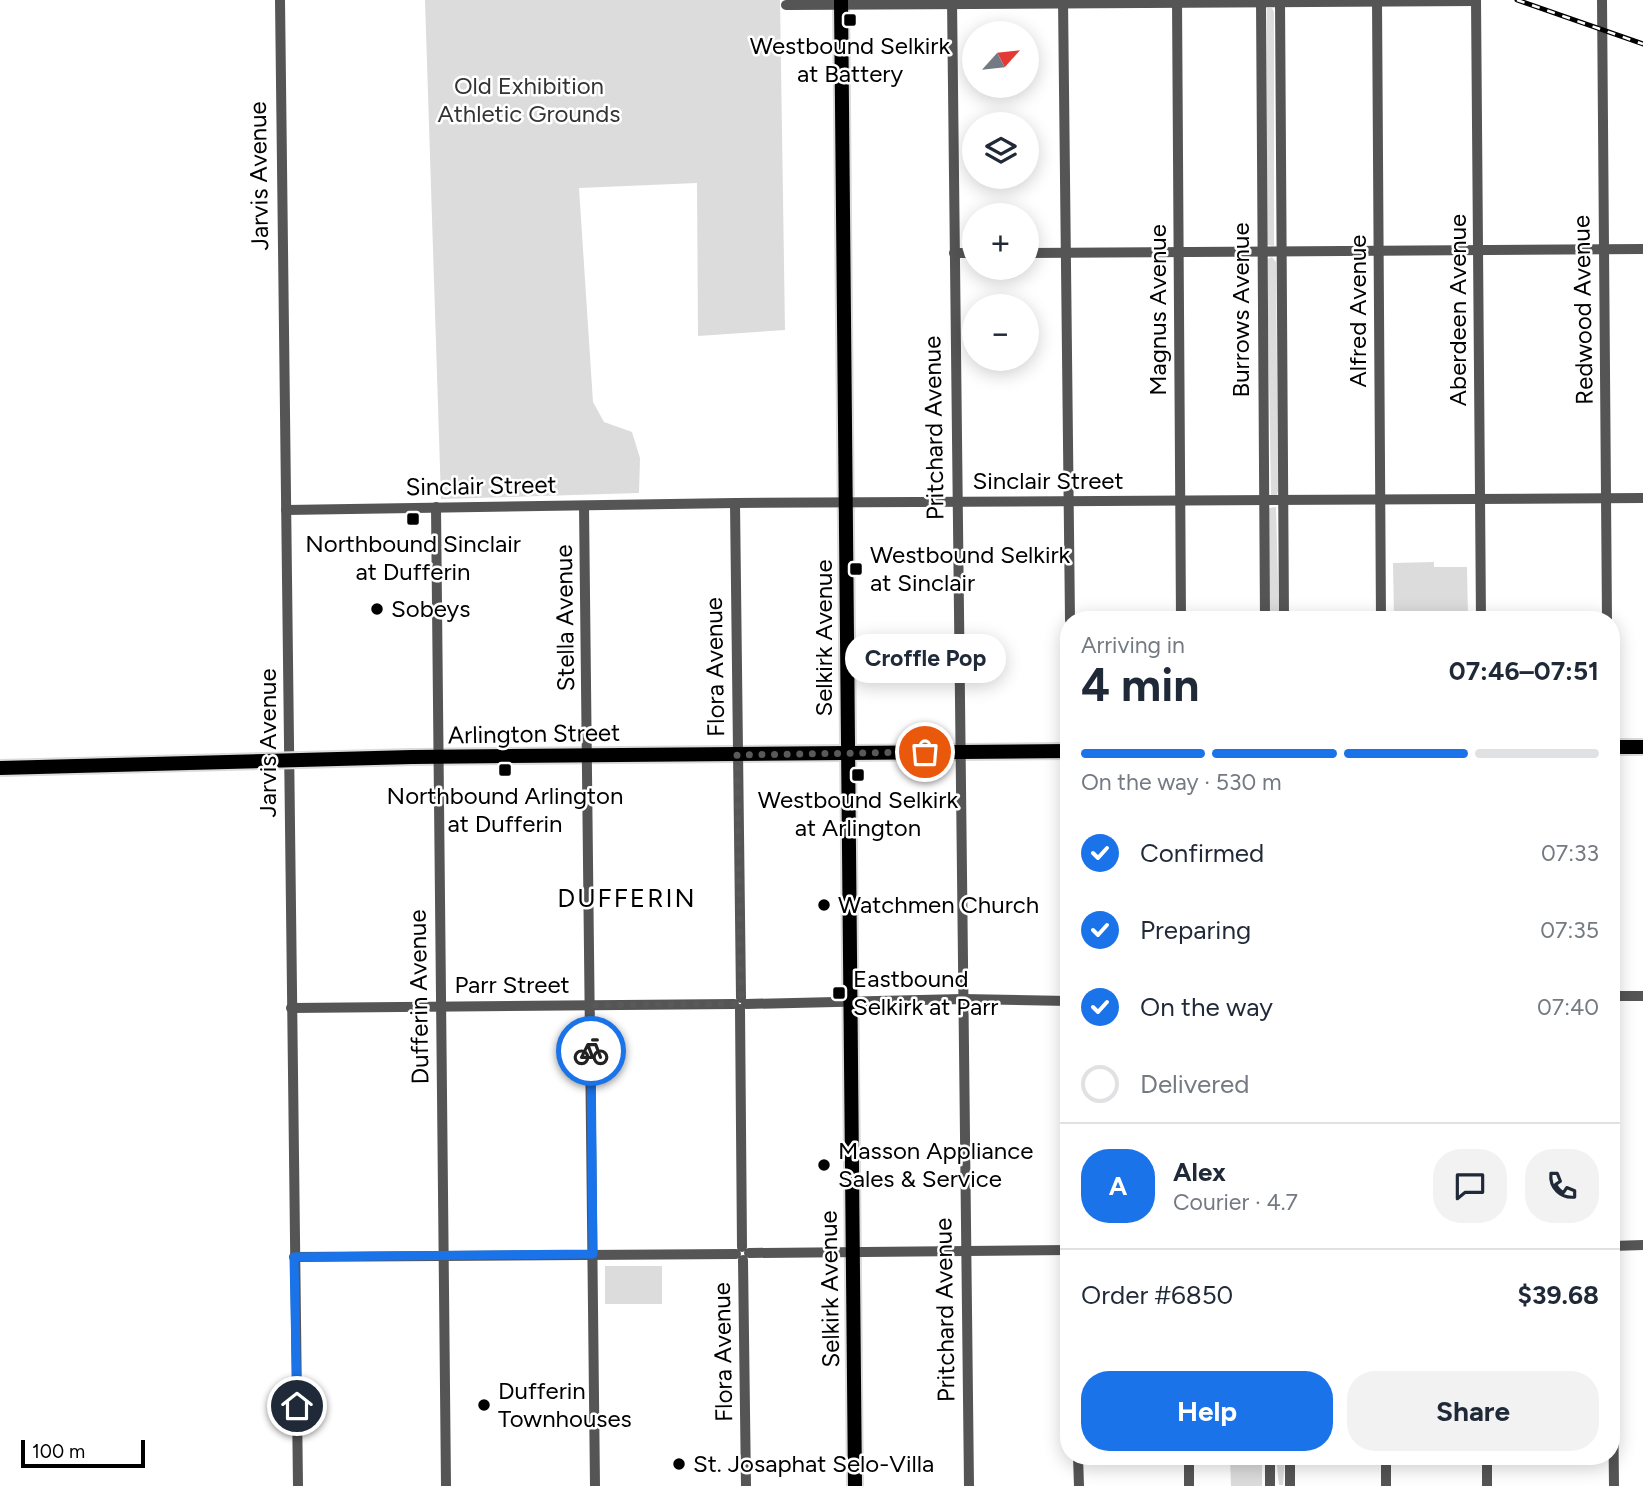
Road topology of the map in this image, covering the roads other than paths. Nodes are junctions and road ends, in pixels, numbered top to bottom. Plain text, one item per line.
1 (280, 0) edge
2 (1476, 0) edge
3 (1602, 0) edge
4 (1177, 1) edge
5 (1261, 1) edge
6 (1280, 1) edge
7 (1377, 1) edge
8 (952, 2) edge
9 (1063, 2) edge
10 (841, 3) edge
11 (786, 5) dead end
12 (1603, 249) junction
13 (1643, 249) edge
14 (1478, 250) junction
15 (1262, 251) junction
16 (1281, 251) junction
17 (1378, 251) junction
18 (1179, 252) junction
19 (954, 253) junction
20 (962, 253) edge
21 (1039, 253) edge
22 (1066, 253) junction
23 (1606, 498) junction
24 (1643, 498) edge
25 (1480, 499) junction
26 (1262, 500) junction
27 (1283, 500) junction
28 (1380, 500) junction
29 (1181, 501) junction
30 (956, 502) junction
31 (1069, 502) junction
32 (735, 503) junction
33 (846, 504) junction
34 (584, 506) junction
35 (436, 507) junction
36 (286, 510) junction
37 (1070, 611) edge
38 (1181, 611) edge
39 (1265, 611) edge
40 (1284, 611) edge
41 (1381, 611) edge
42 (1481, 611) edge
43 (1607, 611) edge
44 (1620, 747) edge
45 (1643, 747) edge
46 (1060, 751) edge
47 (960, 752) junction
48 (847, 753) junction
49 (737, 755) junction
50 (588, 756) junction
51 (438, 758) junction
52 (0, 768) edge
53 (1620, 996) edge
54 (1643, 996) edge
55 (962, 999) junction
56 (1060, 1001) edge
57 (850, 1002) junction
58 (740, 1004) junction
59 (591, 1005) junction
60 (440, 1006) junction
61 (291, 1008) junction
62 (1643, 1245) edge
63 (1620, 1246) edge
64 (965, 1251) junction
65 (1060, 1251) edge
66 (852, 1252) junction
67 (593, 1254) junction
68 (743, 1254) junction
69 (443, 1256) junction
70 (294, 1257) junction
71 (1079, 1465) edge
72 (1189, 1465) edge
73 (1270, 1465) edge
74 (1290, 1465) edge
75 (1386, 1465) edge
76 (1487, 1465) edge
77 (1614, 1465) edge
78 (298, 1486) edge
79 (446, 1486) edge
80 (595, 1486) edge
81 (746, 1486) edge
82 (855, 1486) edge
83 (969, 1486) edge
84 (1079, 1486) edge
85 (1189, 1486) edge
86 (1270, 1486) edge
87 (1290, 1486) edge
88 (1386, 1486) edge
89 (1487, 1486) edge
90 (1614, 1486) edge

1 - 36 street, Jarvis Avenue
2 - 7 street
2 - 14 street, Aberdeen Avenue
3 - 12 street, Redwood Avenue
4 - 5 street
4 - 9 street
4 - 18 street, Magnus Avenue
5 - 6 street
5 - 15 street, Burrows Avenue
6 - 7 street
6 - 16 street, Burrows Avenue
7 - 17 street, Alfred Avenue
8 - 9 street
8 - 10 street
8 - 19 street, Pritchard Avenue
9 - 22 street
10 - 11 street
10 - 33 main road, Selkirk Avenue
12 - 13 street
12 - 14 street
12 - 23 street, Redwood Avenue
14 - 17 street
14 - 25 street, Aberdeen Avenue
15 - 16 street
15 - 18 street
15 - 26 street, Burrows Avenue
16 - 17 street
16 - 27 street, Burrows Avenue
17 - 28 street, Alfred Avenue
18 - 22 street
18 - 29 street, Magnus Avenue
19 - 20 street
19 - 30 street, Pritchard Avenue
21 - 22 street
22 - 31 street
23 - 24 street, Sinclair Street
23 - 25 street, Sinclair Street
23 - 43 street, Redwood Avenue
25 - 28 street, Sinclair Street
25 - 42 street, Aberdeen Avenue
26 - 27 street, Sinclair Street
26 - 29 street, Sinclair Street
26 - 39 street, Burrows Avenue
27 - 28 street, Sinclair Street
27 - 40 street, Burrows Avenue
28 - 41 street, Alfred Avenue
29 - 31 street, Sinclair Street
29 - 38 street, Magnus Avenue
30 - 31 street, Sinclair Street
30 - 33 street, Sinclair Street
30 - 47 street, Pritchard Avenue
31 - 37 street
32 - 33 street, Sinclair Street
32 - 34 street, Sinclair Street
32 - 49 street, Flora Avenue
33 - 48 main road, Selkirk Avenue
34 - 35 street, Sinclair Street
34 - 50 street, Stella Avenue
35 - 36 street, Sinclair Street
35 - 51 street, Dufferin Avenue
36 - 61 street, Jarvis Avenue
44 - 45 main road
46 - 47 main road, Arlington Street
47 - 48 main road, Arlington Street
47 - 55 street, Pritchard Avenue
48 - 49 main road, Arlington Street
48 - 57 main road, Selkirk Avenue
49 - 50 main road, Arlington Street
49 - 58 street, Flora Avenue
50 - 51 main road, Arlington Street
50 - 59 street, Stella Avenue
51 - 52 main road, Arlington Street, bridge
51 - 60 street, Dufferin Avenue
53 - 54 street
55 - 56 street, Parr Street
55 - 57 street, Parr Street
55 - 64 street, Pritchard Avenue
57 - 58 street, Parr Street
57 - 66 main road, Selkirk Avenue
58 - 59 street, Parr Street
58 - 68 street, Flora Avenue
59 - 60 street, Parr Street
59 - 67 street, Stella Avenue
60 - 61 street, Parr Street
60 - 69 street, Dufferin Avenue
61 - 70 street, Jarvis Avenue
62 - 63 street
64 - 65 street
64 - 66 street
64 - 83 street, Pritchard Avenue
66 - 68 street
66 - 82 main road, Selkirk Avenue
67 - 68 street
67 - 69 street
67 - 80 street, Stella Avenue
68 - 81 street, Flora Avenue
69 - 70 street
69 - 79 street, Dufferin Avenue
70 - 78 street, Jarvis Avenue
71 - 84 street
72 - 85 street
73 - 86 street
74 - 87 street
75 - 88 street
76 - 89 street
77 - 90 street

